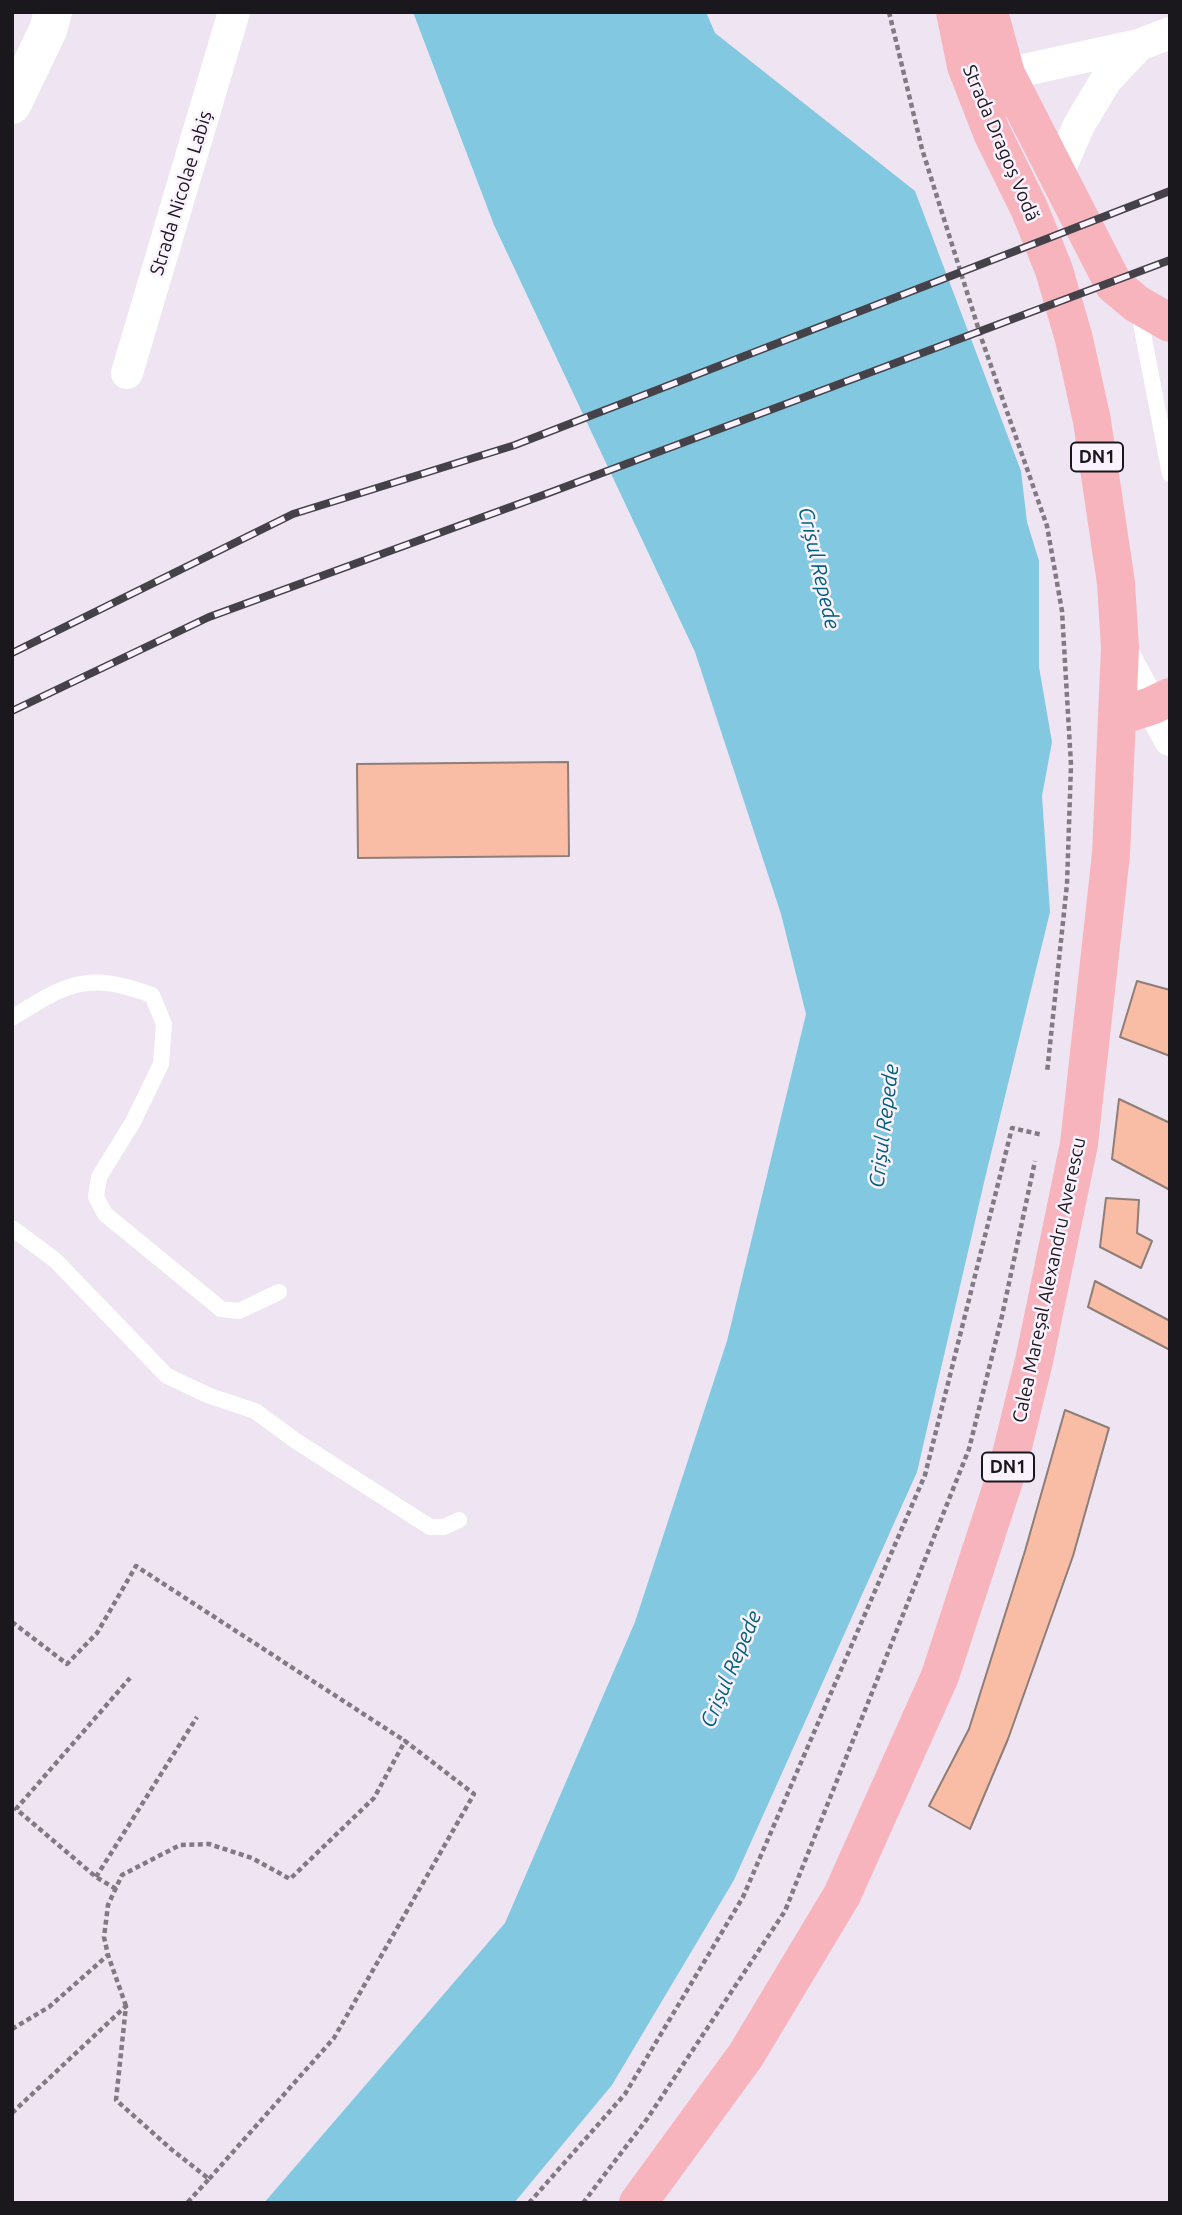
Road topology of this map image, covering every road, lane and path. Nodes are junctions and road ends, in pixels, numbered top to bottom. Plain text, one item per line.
1 (54, 12) edge
2 (234, 12) edge
3 (890, 12) edge
4 (955, 12) edge
5 (989, 12) edge
6 (1170, 33) edge
7 (1139, 45) junction
8 (1006, 74) junction
9 (12, 105) edge
10 (1057, 176) junction
11 (1054, 270) joint
12 (1138, 304) junction
13 (1170, 323) edge
14 (127, 373) dead end
15 (1170, 474) edge
16 (1146, 706) edge
17 (1170, 740) edge
18 (12, 1018) edge
19 (1046, 1082) dead end
20 (1042, 1121) dead end
21 (1012, 1128) dead end
22 (12, 1227) edge
23 (279, 1292) dead end
24 (459, 1520) dead end
25 (12, 1622) edge
26 (130, 1678) dead end
27 (197, 1717) dead end
28 (404, 1741) junction
29 (13, 1809) edge
30 (96, 1877) junction
31 (116, 1889) junction
32 (108, 1955) junction
33 (126, 2006) junction
34 (12, 2029) edge
35 (12, 2113) edge
36 (209, 2179) junction
37 (187, 2203) edge
38 (529, 2203) edge
39 (583, 2203) edge
40 (638, 2203) edge

1 - 9 main road
2 - 14 street, Strada Nicolae Labiș
3 - 19 path
4 - 11 main road, Strada Dragoș Vodă / DN1
5 - 8 main road, Strada Dragoș Vodă
6 - 7 street
7 - 8 street
7 - 10 street
8 - 10 main road, Strada Dragoș Vodă
10 - 12 main road, Strada Dragoș Vodă
11 - 16 main road, Calea Mareșal Alexandru Averescu / DN1
12 - 13 main road, Strada Dragoș Vodă
12 - 15 lane
16 - 17 street
16 - 40 main road, Calea Mareșal Alexandru Averescu / DN1
18 - 23 lane
20 - 39 path
21 - 38 path
22 - 24 lane
25 - 28 path
26 - 29 path
27 - 30 path
28 - 31 path
28 - 36 path
29 - 30 path
30 - 31 path
31 - 32 path
32 - 33 path
32 - 34 path
33 - 35 path
33 - 36 path
36 - 37 path

